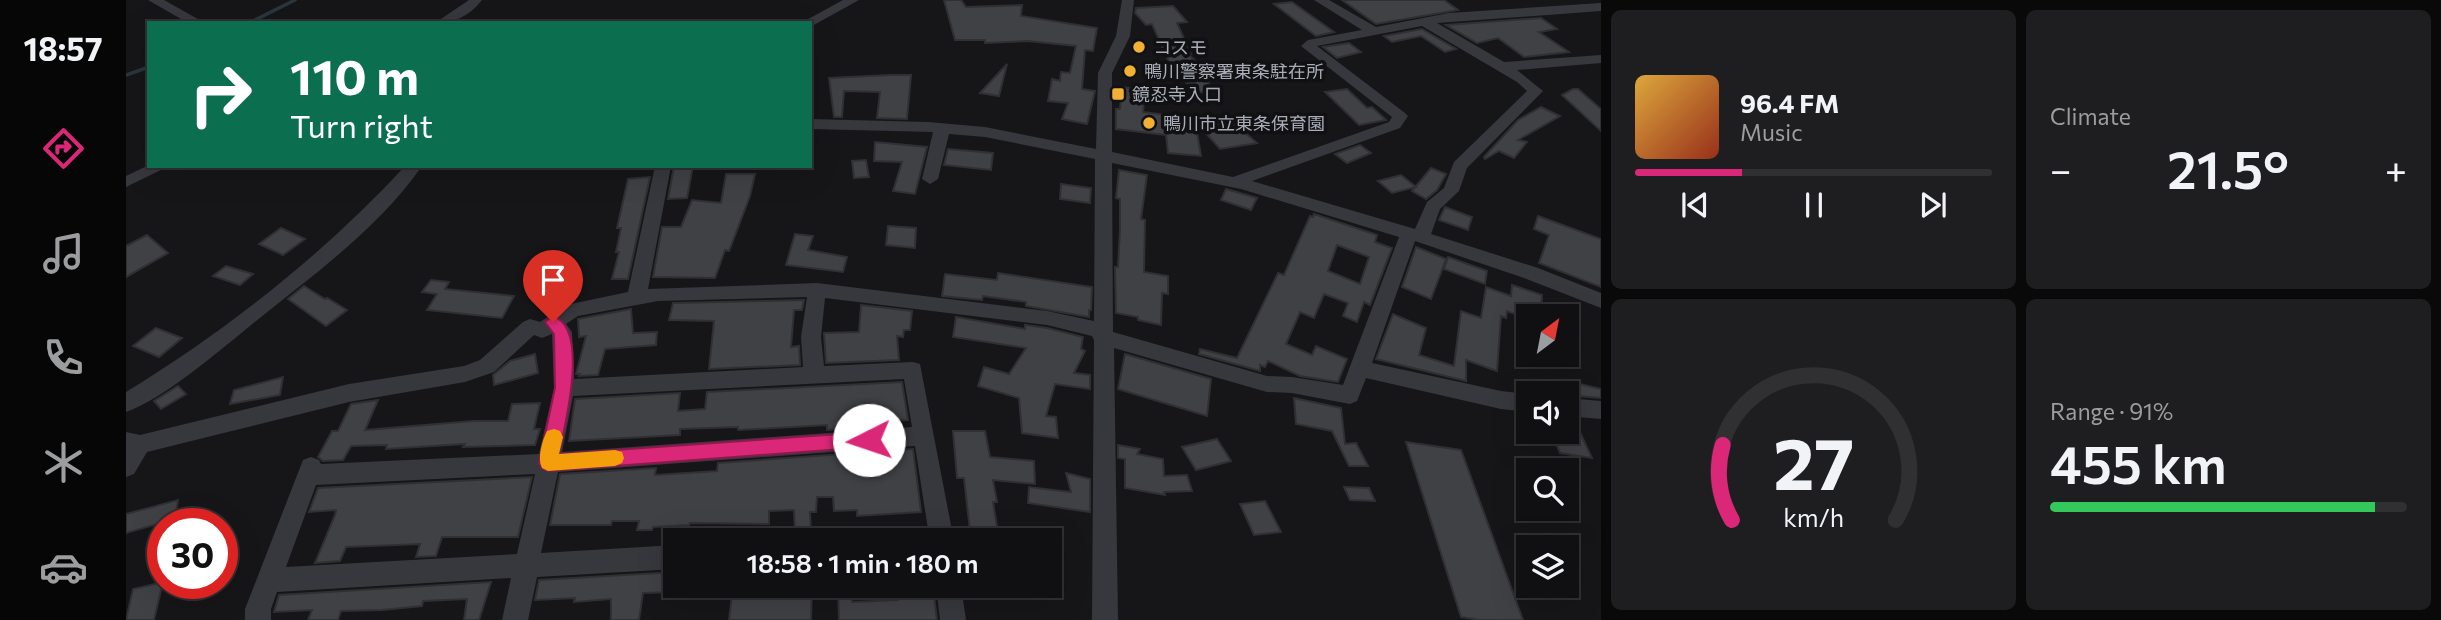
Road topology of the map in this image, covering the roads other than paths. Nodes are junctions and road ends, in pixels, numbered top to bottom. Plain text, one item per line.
1 (154, 0) edge
2 (476, 0) edge
3 (853, 0) edge
4 (1128, 0) edge
5 (1320, 0) edge
6 (1509, 0) edge
7 (1601, 7) edge
8 (1534, 13) junction
9 (195, 21) edge
10 (445, 21) edge
11 (811, 21) edge
12 (1423, 21) junction
13 (1374, 31) junction
14 (1601, 59) edge
15 (1500, 67) junction
16 (812, 124) edge
17 (942, 128) junction
18 (1104, 158) junction
19 (157, 168) edge
20 (412, 168) edge
21 (663, 168) edge
22 (930, 179) dead end
23 (126, 182) edge
24 (1243, 184) junction
25 (1415, 235) junction
26 (817, 290) junction
27 (637, 298) junction
28 (1601, 300) edge
29 (553, 322) junction
30 (1102, 334) junction
31 (1361, 369) junction
32 (814, 374) junction
33 (564, 388) junction
34 (1516, 402) edge
35 (126, 403) edge
36 (1579, 408) edge
37 (1601, 410) edge
38 (923, 436) junction
39 (133, 443) edge
40 (548, 463) junction
41 (126, 467) edge
42 (940, 528) edge
43 (663, 558) edge
44 (526, 567) junction
45 (269, 580) junction
46 (950, 598) edge
47 (258, 620) edge
48 (515, 620) edge
49 (953, 620) edge
50 (1105, 620) edge

1 - 9 street
2 - 10 street
3 - 11 street
4 - 18 street
5 - 13 street
6 - 8 street
7 - 8 street
8 - 12 street
12 - 13 street
12 - 15 street
13 - 24 street
14 - 15 street
15 - 25 street
16 - 17 street
17 - 18 street
17 - 22 street
18 - 24 street
18 - 30 street
19 - 23 street
20 - 35 street
21 - 27 street
24 - 25 street
25 - 28 street
25 - 31 street
26 - 27 street
26 - 30 street
26 - 32 street
27 - 29 street
29 - 33 street
29 - 39 street
30 - 31 street
30 - 50 street
31 - 34 street
32 - 33 street
32 - 38 street
33 - 40 street
36 - 37 street
38 - 40 street
38 - 42 street
39 - 41 street
40 - 44 street
40 - 45 street
43 - 44 street
44 - 45 street
44 - 48 street
45 - 47 street
46 - 49 street

